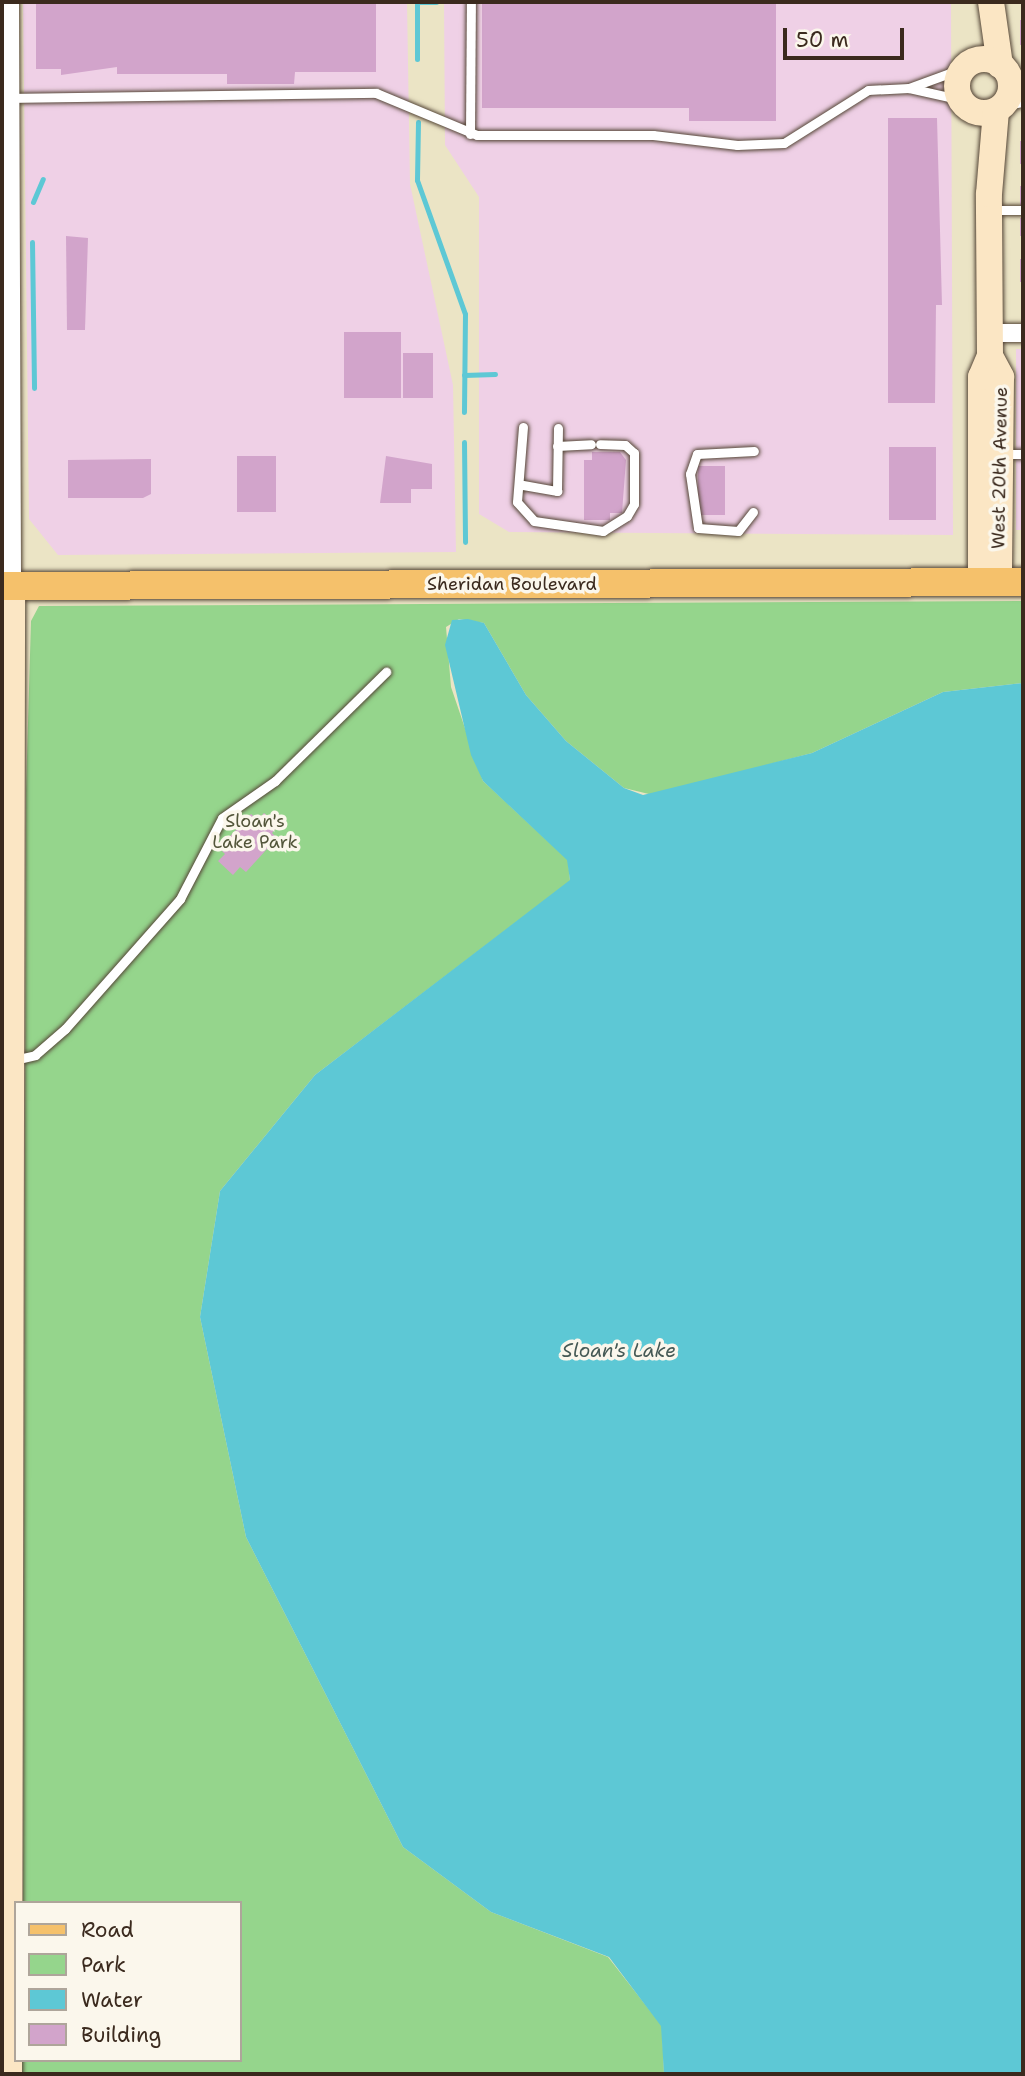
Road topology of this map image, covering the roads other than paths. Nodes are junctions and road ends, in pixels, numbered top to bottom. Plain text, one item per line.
1 (10, 2) edge
2 (471, 2) edge
3 (982, 2) edge
4 (991, 2) edge
5 (965, 65) junction
6 (909, 88) junction
7 (999, 93) edge
8 (6, 98) edge
9 (470, 134) junction
10 (989, 202) junction
11 (1023, 210) edge
12 (1023, 333) edge
13 (990, 345) junction
14 (7, 356) edge
15 (523, 427) dead end
16 (558, 428) dead end
17 (557, 446) junction
18 (7, 447) edge
19 (754, 451) dead end
20 (1012, 454) edge
21 (523, 485) junction
22 (753, 512) dead end
23 (1001, 582) edge
24 (7, 586) edge
25 (386, 671) dead end
26 (7, 703) edge
27 (7, 820) edge
28 (7, 932) edge
29 (6, 1060) edge
30 (6, 1183) edge
31 (6, 1291) edge
32 (6, 1400) edge
33 (6, 1523) edge
34 (6, 1647) edge
35 (6, 1765) edge
36 (6, 2010) edge
37 (9, 2074) edge

1 - 8 street
2 - 9 lane
3 - 5 street
4 - 7 street, West 20th Avenue
5 - 6 lane
5 - 7 street
5 - 7 street
6 - 7 lane
6 - 9 lane
7 - 10 street, West 20th Avenue
8 - 9 lane
8 - 14 street
10 - 11 lane
10 - 13 street, West 20th Avenue
12 - 13 street
13 - 20 street, West 20th Avenue
13 - 23 street, West 20th Avenue
14 - 18 street
15 - 21 lane
16 - 17 lane
17 - 21 lane
17 - 21 lane
18 - 24 street
19 - 22 lane
20 - 23 street, West 20th Avenue
23 - 24 main road, Sheridan Boulevard
24 - 26 street
25 - 29 lane
26 - 27 street
27 - 28 street
28 - 29 street
29 - 30 street
30 - 31 street
31 - 32 street
32 - 33 street
33 - 34 street
34 - 35 street
35 - 36 street
36 - 37 street

